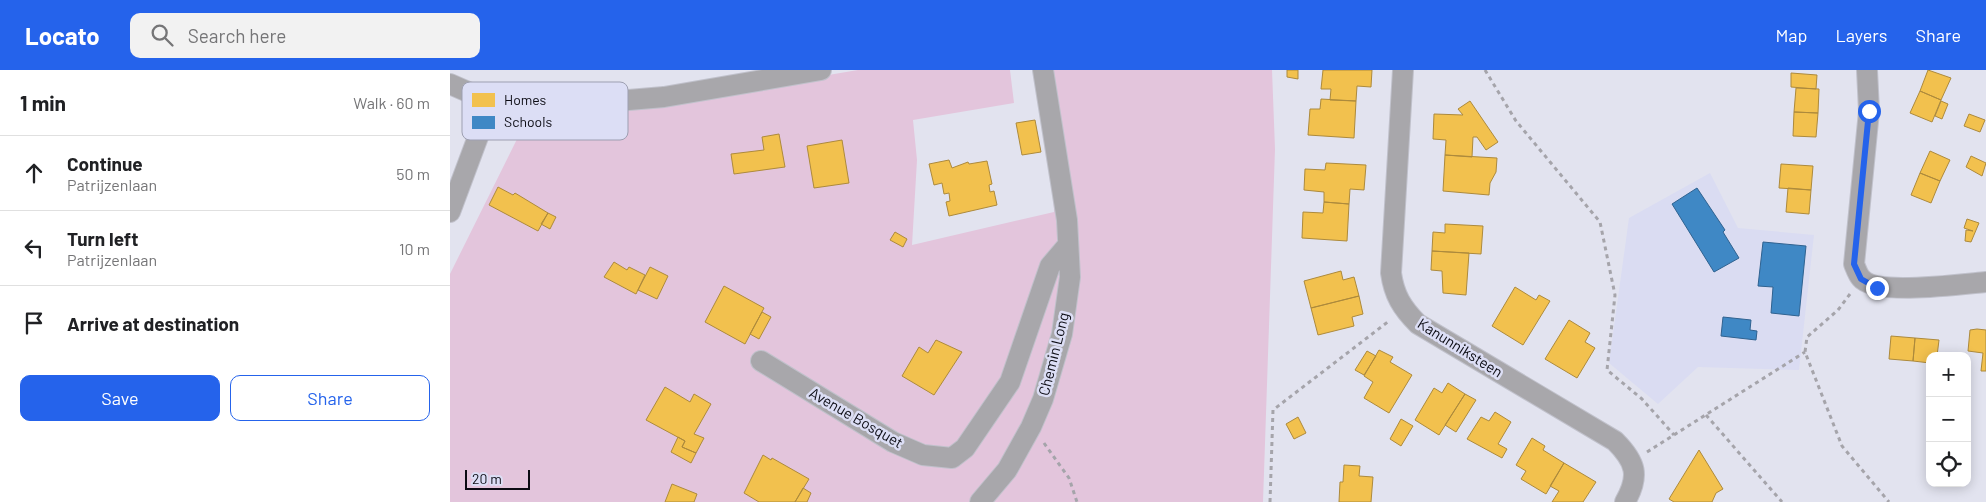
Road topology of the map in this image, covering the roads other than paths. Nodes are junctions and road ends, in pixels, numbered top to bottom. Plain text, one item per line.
1 (821, 70) edge
2 (1043, 70) edge
3 (1403, 70) edge
4 (1867, 70) edge
5 (450, 84) edge
6 (462, 89) edge
7 (628, 100) edge
8 (477, 140) edge
9 (450, 212) edge
10 (1067, 246) junction
11 (1986, 282) edge
12 (761, 361) dead end
13 (980, 502) edge
14 (1625, 502) edge

1 - 7 street
2 - 10 street, Chemin Long
3 - 14 street, Kanunniksteen
4 - 11 street
5 - 6 street
8 - 9 street
10 - 12 street, Avenue Bosquet
10 - 13 street, Chemin Long

